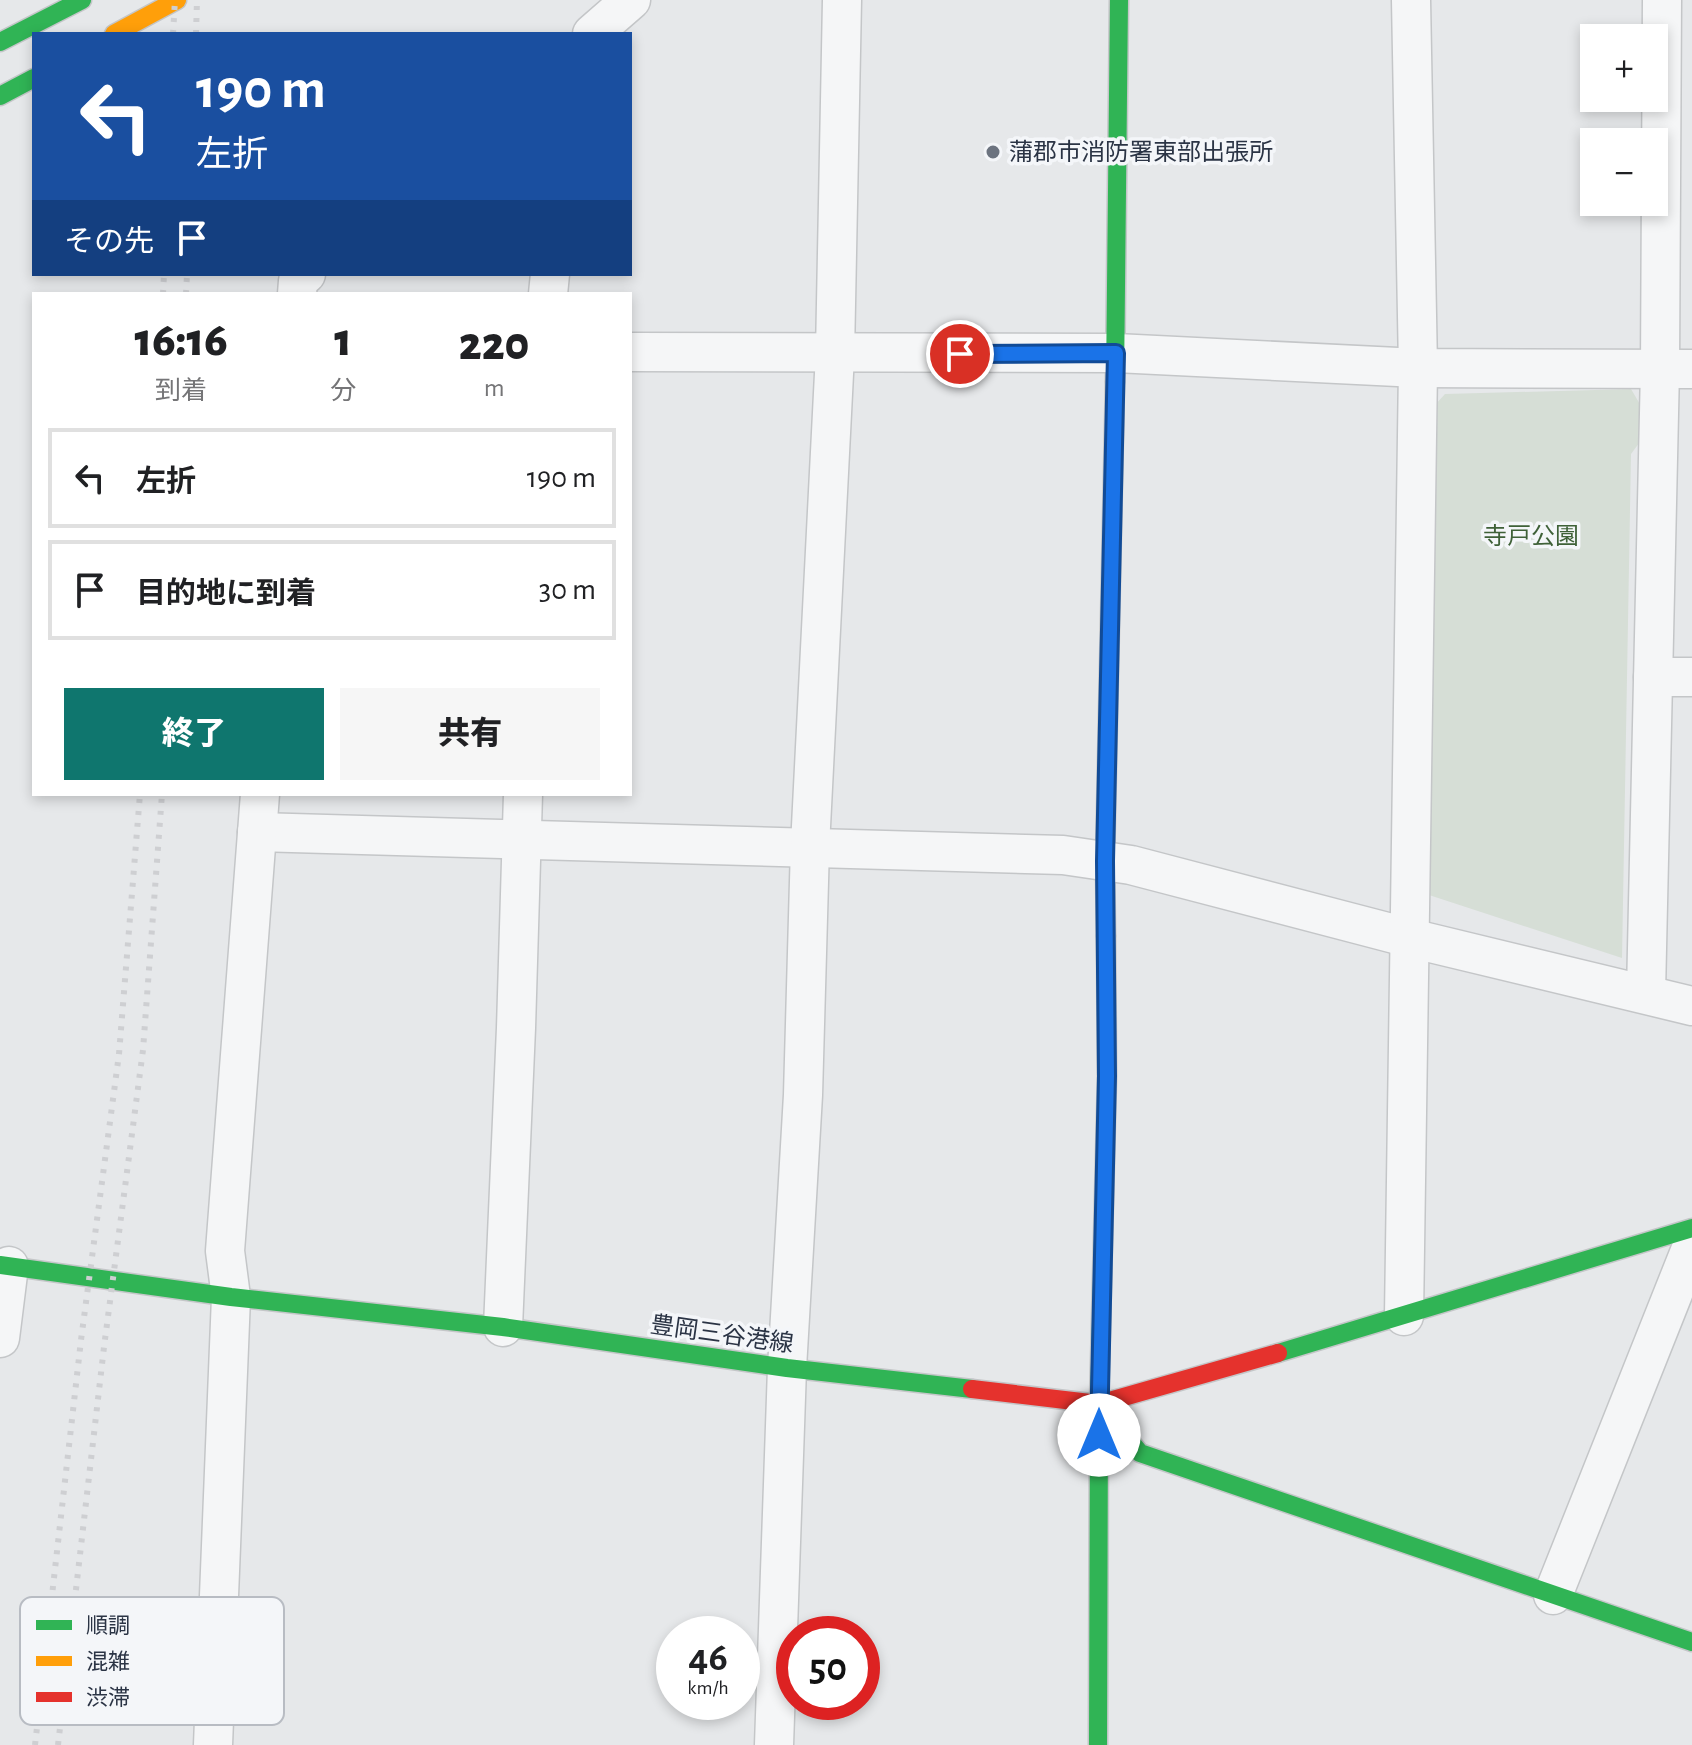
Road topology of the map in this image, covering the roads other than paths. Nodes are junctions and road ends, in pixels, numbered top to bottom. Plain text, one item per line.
1 (82, 0) edge
2 (177, 0) edge
3 (631, 0) edge
4 (842, 0) edge
5 (1119, 0) edge
6 (1411, 0) edge
7 (1662, 0) edge
8 (118, 32) edge
9 (594, 32) edge
10 (0, 42) edge
11 (32, 79) edge
12 (0, 96) edge
13 (632, 352) edge
14 (1116, 353) junction
15 (835, 354) junction
16 (1418, 368) junction
17 (1676, 369) edge
18 (1653, 677) junction
19 (1692, 677) edge
20 (260, 796) edge
21 (523, 796) edge
22 (257, 832) junction
23 (520, 839) junction
24 (810, 846) junction
25 (1105, 861) junction
26 (1410, 938) junction
27 (1646, 993) junction
28 (1692, 1006) edge
29 (1692, 1228) edge
30 (1692, 1246) edge
31 (4, 1266) edge
32 (231, 1297) junction
33 (1404, 1316) junction
34 (503, 1327) junction
35 (0, 1338) edge
36 (787, 1368) junction
37 (1099, 1404) junction
38 (1553, 1595) junction
39 (219, 1597) edge
40 (1692, 1642) edge
41 (214, 1725) edge
42 (213, 1745) edge
43 (774, 1745) edge
44 (1098, 1745) edge

1 - 10 main road
2 - 8 main road
3 - 9 street
4 - 15 street
5 - 14 main road
6 - 16 street
7 - 17 street
11 - 12 main road
13 - 15 street
14 - 15 street
14 - 16 street
14 - 25 main road
15 - 24 street
16 - 17 street
16 - 26 street
17 - 18 street
18 - 19 street
18 - 27 street
20 - 22 street
21 - 23 street
22 - 23 street
22 - 32 street
23 - 24 street
23 - 34 street
24 - 25 street
24 - 36 street
25 - 26 street
25 - 37 main road
26 - 27 street
26 - 33 street
27 - 28 street
29 - 33 main road
30 - 38 street
31 - 32 main road, 豊岡三谷港線
31 - 35 street
32 - 34 main road, 豊岡三谷港線
32 - 39 street
33 - 37 main road
34 - 36 main road, 豊岡三谷港線
36 - 37 main road, 豊岡三谷港線
36 - 43 street
37 - 38 main road
37 - 44 main road
38 - 40 main road
41 - 42 street

